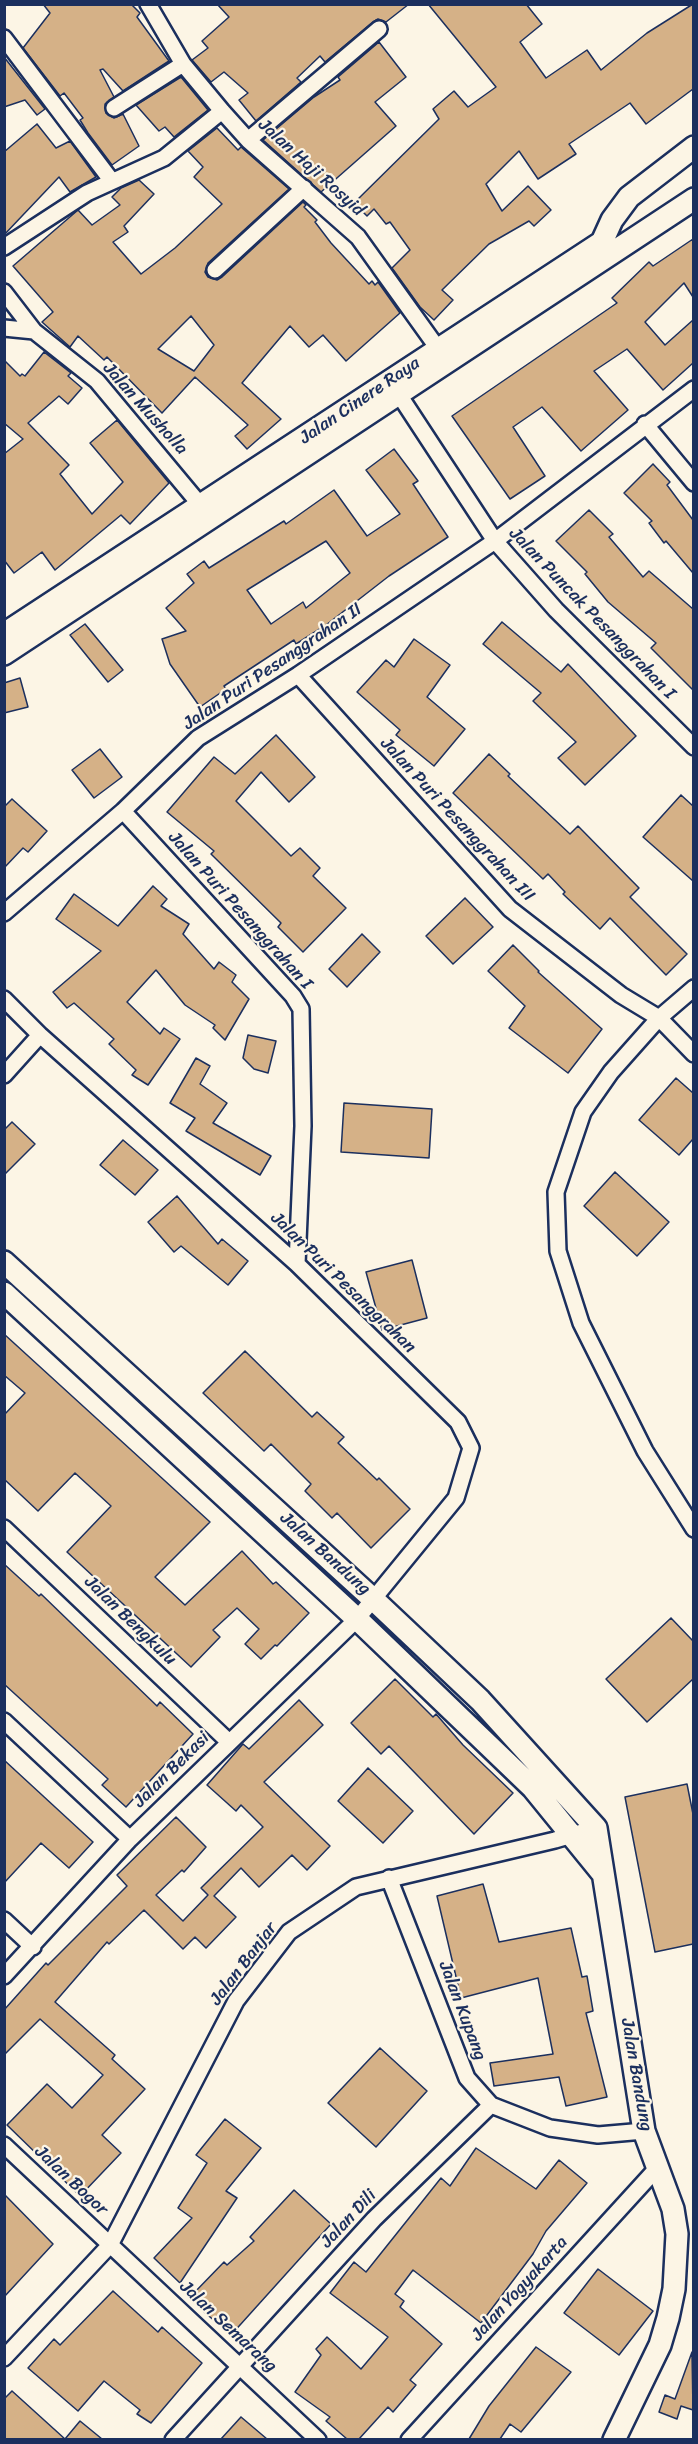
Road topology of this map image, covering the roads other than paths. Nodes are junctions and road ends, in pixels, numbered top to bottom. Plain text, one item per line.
1 (148, 4) edge
2 (379, 29) dead end
3 (4, 38) edge
4 (183, 64) junction
5 (114, 108) dead end
6 (222, 111) junction
7 (248, 140) junction
8 (693, 147) edge
9 (111, 180) junction
10 (304, 188) junction
11 (693, 199) edge
12 (4, 247) edge
13 (215, 270) dead end
14 (4, 292) edge
15 (4, 328) edge
16 (33, 331) junction
17 (443, 355) junction
18 (395, 388) junction
19 (693, 389) edge
20 (645, 424) junction
21 (693, 483) edge
22 (202, 507) junction
23 (495, 541) junction
24 (4, 634) edge
25 (4, 654) edge
26 (298, 675) junction
27 (693, 747) edge
28 (123, 811) junction
29 (4, 913) edge
30 (693, 988) edge
31 (4, 999) edge
32 (659, 1018) junction
33 (40, 1035) junction
34 (693, 1054) edge
35 (4, 1075) edge
36 (4, 1262) edge
37 (297, 1263) junction
38 (4, 1293) edge
39 (4, 1528) edge
40 (693, 1529) edge
41 (373, 1599) junction
42 (357, 1619) junction
43 (4, 1721) edge
44 (229, 1742) junction
45 (596, 1828) junction
46 (570, 1836) junction
47 (130, 1839) junction
48 (603, 1875) junction
49 (389, 1878) junction
50 (4, 1920) edge
51 (33, 1947) junction
52 (4, 1976) edge
53 (491, 2105) junction
54 (644, 2131) junction
55 (4, 2145) edge
56 (659, 2166) junction
57 (111, 2245) junction
58 (4, 2358) edge
59 (241, 2366) junction
60 (173, 2439) edge
61 (318, 2439) edge
62 (409, 2439) edge
63 (614, 2439) edge

1 - 4 street, Jalan Haji Rosyid
2 - 7 street
3 - 9 street
4 - 5 street
4 - 6 street, Jalan Haji Rosyid
6 - 7 street, Jalan Haji Rosyid
6 - 9 street
7 - 10 street, Jalan Haji Rosyid
8 - 17 street, Jalan Cinere Raya
9 - 12 street
10 - 13 street
10 - 17 street, Jalan Haji Rosyid
11 - 17 street, Jalan Cinere Raya
14 - 16 street, Jalan Musholla
15 - 16 street
16 - 22 street, Jalan Musholla
17 - 18 street, Jalan Cinere Raya
18 - 22 street, Jalan Cinere Raya
18 - 23 street, Jalan Puncak Pesanggrahan I
18 - 25 street, Jalan Cinere Raya
19 - 20 street, Jalan Puri Pesanggrahan II
20 - 21 street
20 - 23 street, Jalan Puri Pesanggrahan II
22 - 24 street, Jalan Cinere Raya
23 - 26 street, Jalan Puri Pesanggrahan II
23 - 27 street, Jalan Puncak Pesanggrahan I
26 - 28 street, Jalan Puri Pesanggrahan II
26 - 32 street, Jalan Puri Pesanggrahan III
28 - 29 street, Jalan Puri Pesanggrahan II
28 - 37 street, Jalan Puri Pesanggrahan I
30 - 32 street
31 - 33 street, Jalan Puri Pesanggrahan
32 - 34 street, Jalan Puri Pesanggrahan III
32 - 40 street
33 - 35 street
33 - 37 street, Jalan Puri Pesanggrahan
36 - 41 street, Jalan Bandung
37 - 41 street, Jalan Puri Pesanggrahan
38 - 42 street, Jalan Bandung
39 - 44 street, Jalan Bengkulu
41 - 42 street, Jalan Bekasi
41 - 45 street, Jalan Bandung
42 - 44 street, Jalan Bekasi
42 - 46 street, Jalan Bandung
43 - 47 street
44 - 47 street, Jalan Bekasi
45 - 46 street, Jalan Banjar
45 - 48 street, Jalan Bandung
46 - 48 street, Jalan Bandung
46 - 49 street, Jalan Banjar
47 - 51 street, Jalan Bekasi
48 - 54 street, Jalan Bandung
49 - 53 street, Jalan Kupang
49 - 57 street, Jalan Banjar
50 - 51 street
51 - 52 street, Jalan Bekasi
53 - 54 street, Jalan Kupang
53 - 59 street, Jalan Dili
54 - 56 street, Jalan Bandung
55 - 57 street, Jalan Bogor
56 - 62 street, Jalan Yogyakarta
56 - 63 street, Jalan Bandung
57 - 58 street, Jalan Banjar
57 - 59 street, Jalan Semarang
59 - 60 street, Jalan Dili
59 - 61 street, Jalan Semarang

